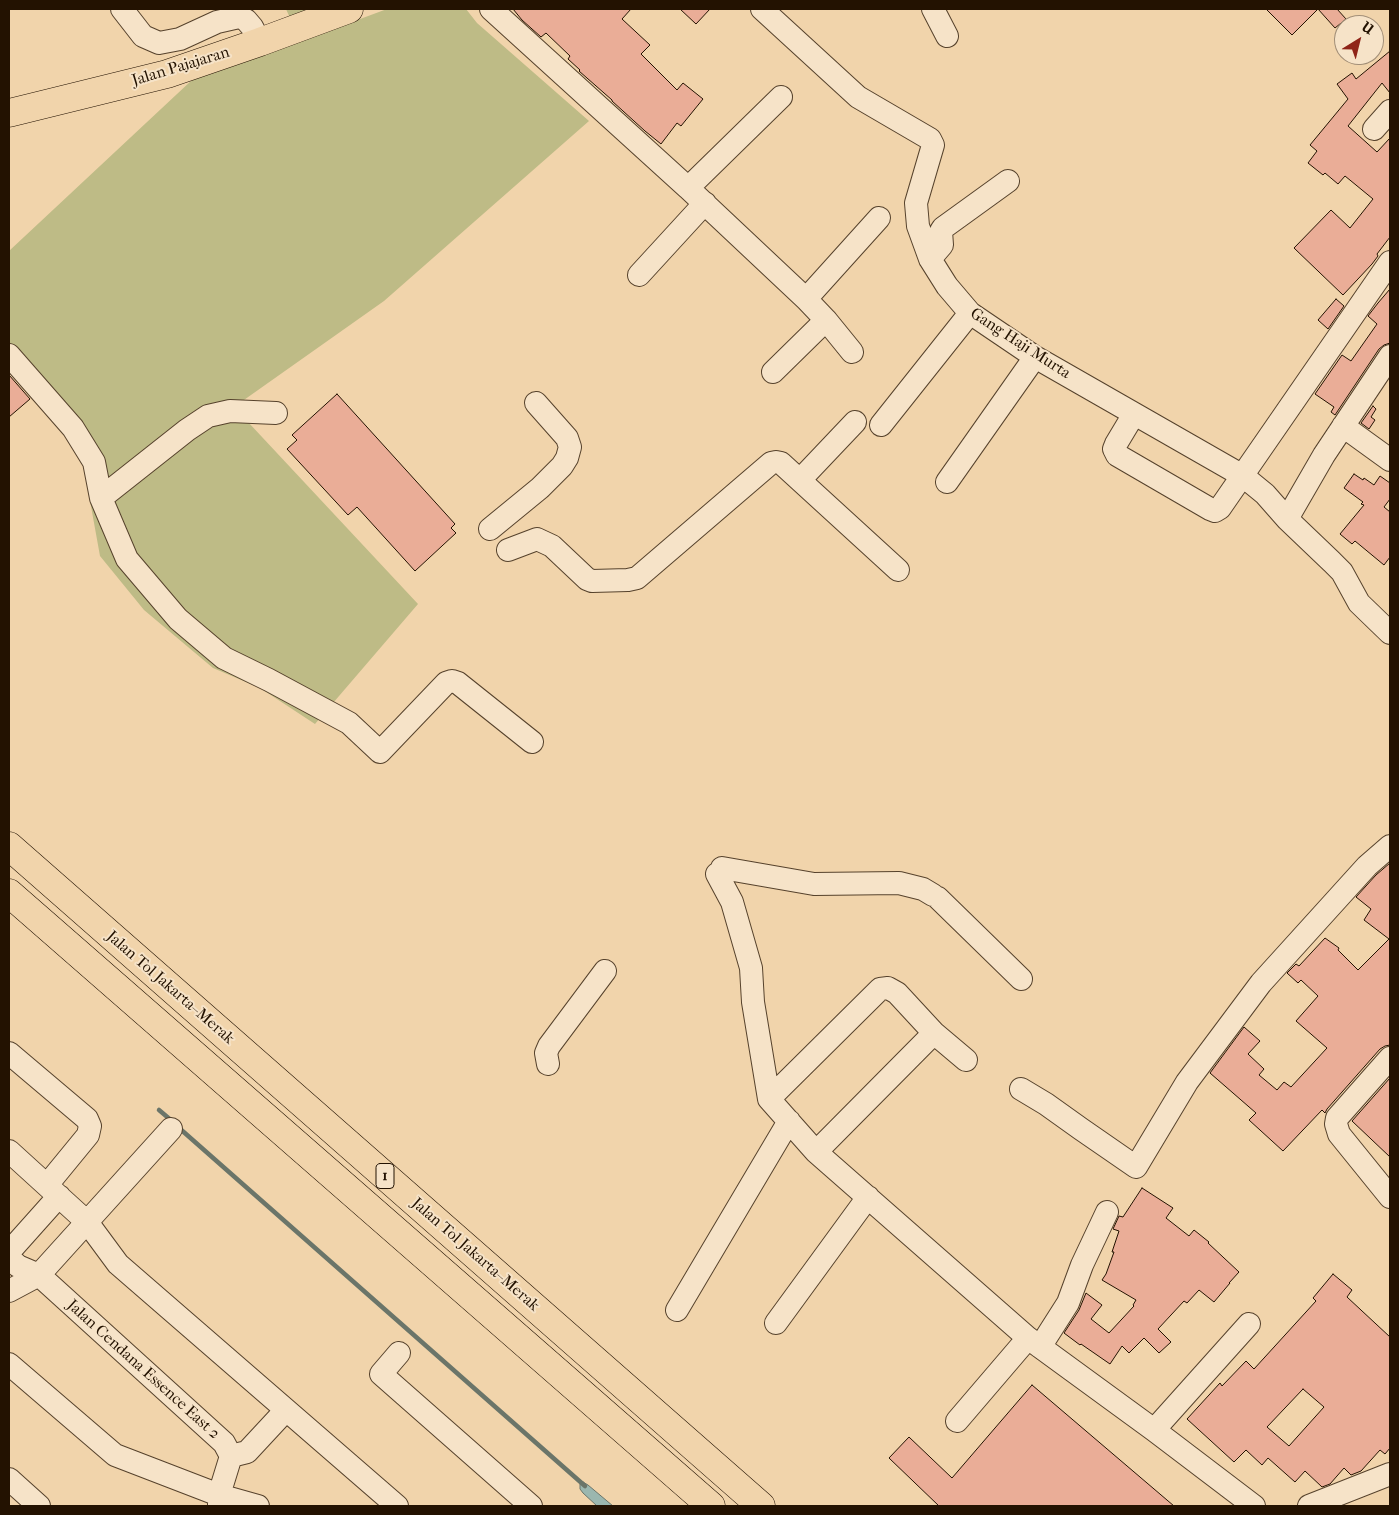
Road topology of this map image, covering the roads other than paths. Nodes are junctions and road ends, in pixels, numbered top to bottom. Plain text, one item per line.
1 (122, 9) edge
2 (349, 9) edge
3 (491, 9) edge
4 (762, 9) edge
5 (933, 9) edge
6 (947, 36) dead end
7 (260, 42) junction
8 (781, 97) dead end
9 (1390, 112) edge
10 (9, 113) edge
11 (1374, 129) dead end
12 (1008, 181) dead end
13 (688, 188) junction
14 (705, 203) junction
15 (880, 218) dead end
16 (930, 259) junction
17 (1387, 273) edge
18 (638, 275) dead end
19 (806, 299) junction
20 (970, 313) junction
21 (826, 320) junction
22 (852, 352) dead end
23 (9, 355) edge
24 (1390, 356) edge
25 (1035, 357) junction
26 (773, 372) dead end
27 (536, 403) dead end
28 (276, 413) dead end
29 (1134, 414) junction
30 (855, 422) dead end
31 (881, 426) dead end
32 (1343, 426) junction
33 (1390, 460) edge
34 (1243, 476) junction
35 (800, 480) junction
36 (947, 482) dead end
37 (101, 498) junction
38 (1287, 518) junction
39 (490, 529) dead end
40 (508, 550) dead end
41 (898, 570) dead end
42 (1387, 622) edge
43 (532, 742) dead end
44 (9, 846) edge
45 (1390, 846) edge
46 (9, 893) edge
47 (605, 971) dead end
48 (1021, 979) dead end
49 (934, 1032) junction
50 (9, 1053) edge
51 (1390, 1058) edge
52 (966, 1060) dead end
53 (548, 1064) dead end
54 (1021, 1089) dead end
55 (769, 1099) junction
56 (789, 1121) junction
57 (171, 1129) dead end
58 (9, 1151) edge
59 (816, 1152) junction
60 (53, 1190) junction
61 (868, 1197) junction
62 (1390, 1197) edge
63 (1107, 1212) dead end
64 (87, 1222) junction
65 (11, 1265) edge
66 (39, 1275) junction
67 (9, 1291) edge
68 (677, 1310) dead end
69 (776, 1323) dead end
70 (1249, 1324) dead end
71 (1034, 1342) junction
72 (399, 1353) dead end
73 (9, 1364) edge
74 (286, 1410) junction
75 (957, 1421) dead end
76 (1154, 1430) junction
77 (230, 1456) junction
78 (1390, 1474) edge
79 (9, 1478) edge
80 (219, 1500) edge
81 (39, 1506) edge
82 (258, 1506) edge
83 (397, 1506) edge
84 (531, 1506) edge
85 (711, 1506) edge
86 (761, 1506) edge
87 (1254, 1506) edge
88 (1309, 1506) edge

1 - 7 street
2 - 7 main road, Jalan Pajajaran
3 - 13 street
4 - 16 street, Gang Haji Murta
5 - 6 street
7 - 10 main road, Jalan Pajajaran
8 - 13 street
9 - 11 street
12 - 16 street
13 - 14 street
14 - 18 street
14 - 19 street
15 - 19 street
16 - 20 street, Gang Haji Murta
17 - 34 street
19 - 21 street
20 - 25 street, Gang Haji Murta
20 - 31 street
21 - 22 street
21 - 26 street
23 - 37 street
24 - 32 street
25 - 29 street, Gang Haji Murta
25 - 36 street
27 - 39 street
28 - 37 street
29 - 34 street, Gang Haji Murta
29 - 34 street
30 - 35 street
32 - 33 street
32 - 38 street
34 - 38 street, Gang Haji Murta
35 - 40 street
35 - 41 street
37 - 43 street
38 - 42 street, Gang Haji Murta
44 - 86 main road, Jalan Tol Jakarta–Merak / 1
45 - 54 street
46 - 85 main road, Jalan Tol Jakarta–Merak / 1
47 - 53 street
48 - 55 street
49 - 52 street
49 - 55 street
49 - 59 street
50 - 60 street
51 - 62 street
55 - 56 street
56 - 59 street
56 - 68 street
57 - 64 street
58 - 60 street
59 - 61 street
60 - 64 street
60 - 65 street
61 - 69 street
61 - 71 street
63 - 71 street
64 - 66 street
64 - 74 street
65 - 66 street, Jalan Cendana Essence East 2
66 - 67 street
66 - 77 street, Jalan Cendana Essence East 2
70 - 76 street
71 - 75 street
71 - 76 street
72 - 84 street
73 - 80 street
74 - 77 street
74 - 83 street
76 - 87 street
77 - 80 street, Jalan Cendana Essence East 2
78 - 88 street
79 - 81 street
80 - 82 street

